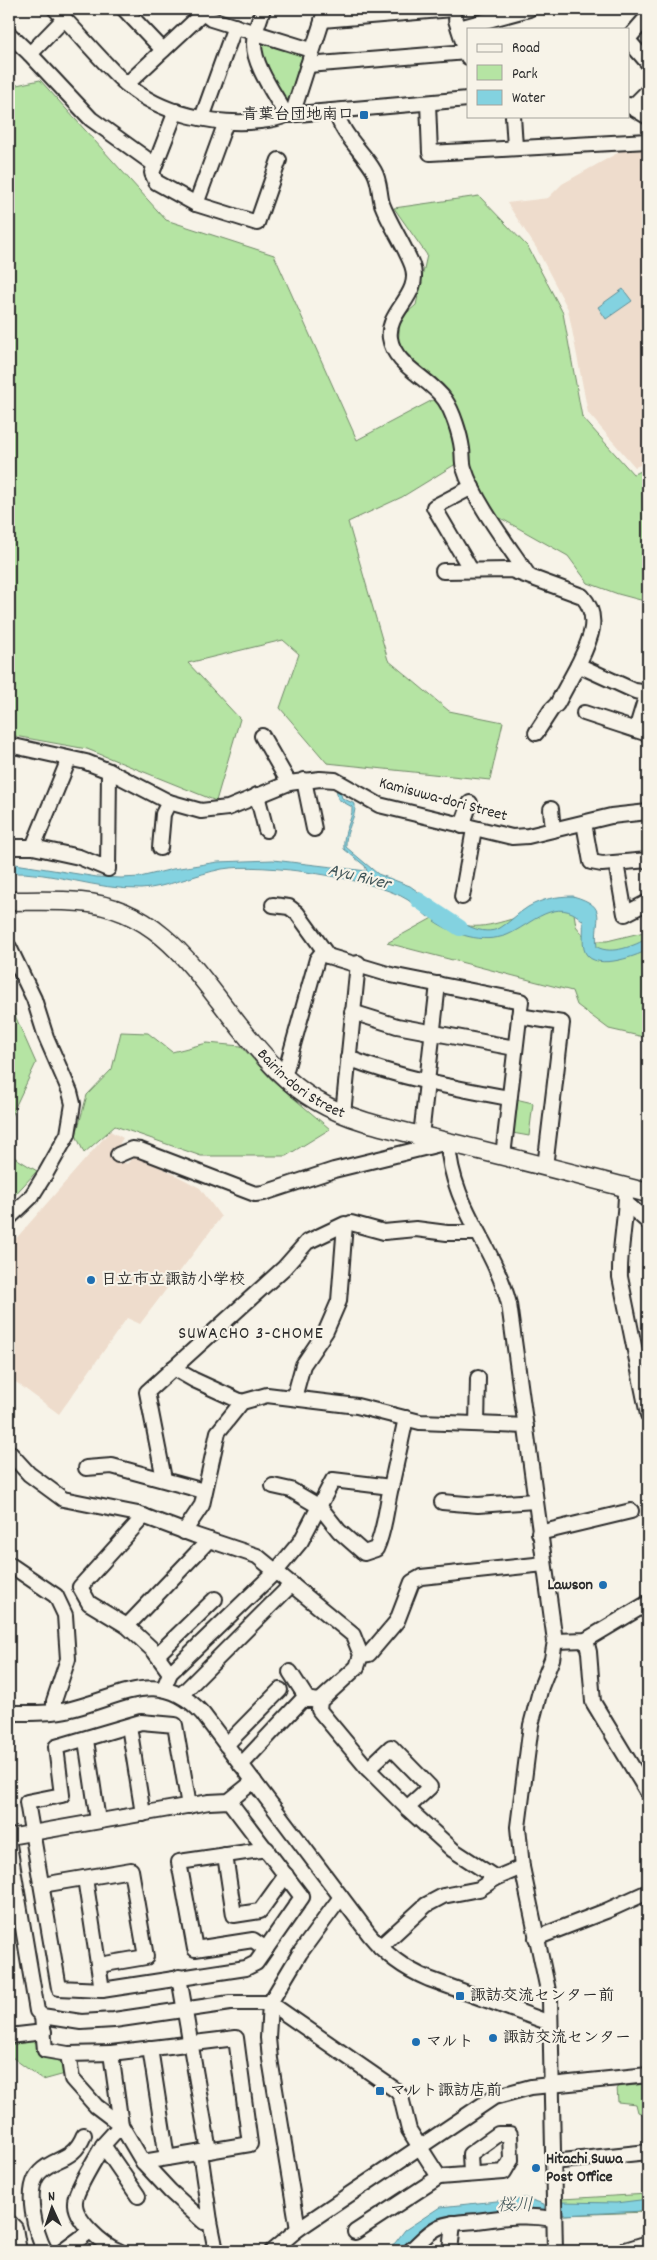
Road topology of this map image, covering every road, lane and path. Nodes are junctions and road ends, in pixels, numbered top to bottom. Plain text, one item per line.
1 (124, 9) edge
2 (263, 9) edge
3 (452, 9) edge
4 (529, 9) edge
5 (202, 10) edge
6 (377, 12) edge
7 (60, 14) edge
8 (324, 14) edge
9 (648, 16) edge
10 (235, 26) junction
11 (459, 28) junction
12 (255, 32) junction
13 (9, 34) edge
14 (630, 37) edge
15 (630, 41) edge
16 (163, 50) junction
17 (311, 50) junction
18 (467, 52) edge
19 (30, 54) junction
20 (467, 55) edge
21 (648, 63) edge
22 (308, 65) junction
23 (127, 84) junction
24 (648, 91) edge
25 (467, 99) edge
26 (428, 103) junction
27 (630, 106) edge
28 (176, 110) junction
29 (336, 111) junction
30 (289, 115) junction
31 (648, 116) edge
32 (202, 118) junction
33 (513, 118) edge
34 (226, 122) junction
35 (648, 141) edge
36 (515, 147) junction
37 (279, 160) dead end
38 (155, 165) junction
39 (196, 204) junction
40 (472, 487) junction
41 (471, 570) junction
42 (444, 571) dead end
43 (528, 575) junction
44 (578, 665) junction
45 (648, 694) edge
46 (584, 714) dead end
47 (642, 732) edge
48 (536, 733) dead end
49 (262, 736) dead end
50 (9, 745) edge
51 (69, 759) junction
52 (110, 771) junction
53 (304, 780) junction
54 (290, 783) junction
55 (257, 795) junction
56 (169, 802) junction
57 (470, 803) dead end
58 (551, 809) dead end
59 (648, 812) edge
60 (584, 823) junction
61 (468, 827) junction
62 (266, 830) dead end
63 (314, 830) dead end
64 (553, 830) junction
65 (9, 847) edge
66 (33, 847) junction
67 (160, 848) dead end
68 (648, 860) edge
69 (616, 863) junction
70 (462, 897) dead end
71 (9, 901) edge
72 (648, 902) edge
73 (273, 905) dead end
74 (9, 947) edge
75 (328, 956) junction
76 (358, 964) junction
77 (438, 984) junction
78 (352, 1012) junction
79 (519, 1016) junction
80 (432, 1033) junction
81 (515, 1048) junction
82 (348, 1058) junction
83 (284, 1077) junction
84 (428, 1083) junction
85 (509, 1098) junction
86 (343, 1114) junction
87 (421, 1136) junction
88 (448, 1142) junction
89 (118, 1155) dead end
90 (503, 1156) junction
91 (545, 1167) junction
92 (648, 1193) edge
93 (626, 1195) junction
94 (9, 1218) edge
95 (648, 1222) edge
96 (350, 1223) dead end
97 (477, 1233) junction
98 (173, 1368) junction
99 (478, 1378) dead end
100 (294, 1398) junction
101 (242, 1402) junction
102 (648, 1415) edge
103 (406, 1418) junction
104 (477, 1424) junction
105 (526, 1426) junction
106 (9, 1452) edge
107 (86, 1468) dead end
108 (164, 1479) junction
109 (273, 1486) dead end
110 (391, 1487) junction
111 (204, 1491) junction
112 (535, 1501) junction
113 (442, 1502) dead end
114 (320, 1507) junction
115 (631, 1511) dead end
116 (144, 1516) junction
117 (184, 1532) junction
118 (539, 1533) junction
119 (209, 1540) junction
120 (9, 1564) edge
121 (544, 1564) junction
122 (277, 1570) junction
123 (292, 1584) junction
124 (215, 1599) dead end
125 (648, 1603) edge
126 (127, 1626) junction
127 (586, 1640) junction
128 (555, 1641) junction
129 (157, 1655) junction
130 (361, 1655) junction
131 (290, 1672) dead end
132 (170, 1674) junction
133 (164, 1688) junction
134 (280, 1690) dead end
135 (181, 1696) junction
136 (314, 1701) junction
137 (54, 1712) junction
138 (9, 1713) edge
139 (129, 1726) junction
140 (86, 1740) junction
141 (226, 1745) junction
142 (241, 1764) junction
143 (368, 1769) junction
144 (254, 1781) junction
145 (648, 1793) edge
146 (229, 1801) junction
147 (189, 1806) junction
148 (407, 1808) junction
149 (142, 1814) junction
150 (98, 1822) junction
151 (32, 1832) junction
152 (9, 1837) edge
153 (9, 1845) edge
154 (266, 1849) junction
155 (225, 1855) junction
156 (522, 1867) junction
157 (286, 1875) junction
158 (85, 1878) junction
159 (496, 1878) junction
160 (42, 1885) junction
161 (648, 1892) edge
162 (341, 1897) junction
163 (536, 1938) junction
164 (380, 1948) junction
165 (266, 1949) junction
166 (99, 1965) junction
167 (179, 1977) junction
168 (102, 1990) junction
169 (270, 2003) junction
170 (185, 2010) junction
171 (42, 2016) junction
172 (550, 2023) junction
173 (44, 2032) junction
174 (9, 2036) edge
175 (191, 2044) junction
176 (150, 2048) junction
177 (111, 2053) junction
178 (68, 2054) junction
179 (648, 2075) edge
180 (551, 2085) junction
181 (121, 2125) junction
182 (84, 2135) dead end
183 (103, 2145) junction
184 (420, 2148) junction
185 (205, 2151) junction
186 (648, 2152) edge
187 (167, 2158) junction
188 (143, 2162) junction
189 (553, 2162) junction
190 (471, 2174) dead end
191 (439, 2177) junction
192 (138, 2196) dead end
193 (554, 2211) junction
194 (210, 2220) junction
195 (9, 2222) edge
196 (454, 2223) junction
197 (298, 2230) junction
198 (90, 2231) junction
199 (355, 2232) dead end
200 (648, 2243) edge
201 (19, 2251) edge
202 (45, 2251) edge
203 (64, 2251) edge
204 (119, 2251) edge
205 (216, 2251) edge
206 (272, 2251) edge
207 (410, 2251) edge
208 (450, 2251) edge
209 (555, 2251) edge
210 (622, 2251) edge

1 - 16 street
2 - 12 street
3 - 6 street
3 - 11 street
4 - 11 street
5 - 10 street
5 - 16 street
6 - 8 street
7 - 19 street
7 - 23 street
8 - 17 street
9 - 14 street
10 - 12 street
10 - 32 street
11 - 18 street
12 - 17 street
12 - 30 street
13 - 19 street
15 - 21 street
16 - 23 street
17 - 22 street
19 - 38 street
20 - 22 street
22 - 30 street
23 - 28 street
24 - 27 street
25 - 26 street
26 - 29 street
26 - 36 street
27 - 31 street
28 - 32 street
28 - 38 street
29 - 30 street
29 - 40 street
30 - 34 street
32 - 34 street
33 - 36 street
34 - 39 street
35 - 36 street
37 - 39 street
38 - 39 street
40 - 41 street
40 - 43 street
41 - 42 street
41 - 43 street
43 - 44 street
44 - 45 street
44 - 48 street
45 - 47 street
46 - 47 street
49 - 54 street
50 - 51 street, Kamisuwa-dori Street
51 - 52 street, Kamisuwa-dori Street
51 - 66 street
52 - 56 street, Kamisuwa-dori Street
52 - 66 street
53 - 54 street, Kamisuwa-dori Street
53 - 61 street, Kamisuwa-dori Street
53 - 63 street
54 - 55 street, Kamisuwa-dori Street
55 - 56 street, Kamisuwa-dori Street
55 - 62 street
56 - 67 street
57 - 61 street
58 - 64 street
59 - 60 street, Kamisuwa-dori Street
60 - 64 street, Kamisuwa-dori Street
60 - 69 street
61 - 64 street, Kamisuwa-dori Street
61 - 70 street
65 - 66 street
68 - 69 street
69 - 72 street
71 - 83 main road, Bairin-dori Street
73 - 75 street
74 - 94 street
75 - 76 street
75 - 83 street
76 - 77 street
76 - 78 street
77 - 79 street
77 - 80 street
78 - 80 street
78 - 82 street
79 - 81 street
79 - 91 street
80 - 81 street
80 - 84 street
81 - 85 street
82 - 84 street
82 - 86 street
83 - 86 main road, Bairin-dori Street
84 - 85 street
84 - 87 street
85 - 90 street
86 - 87 main road, Bairin-dori Street
87 - 88 main road, Bairin-dori Street
88 - 89 street
88 - 90 main road, Bairin-dori Street
88 - 97 street
90 - 91 main road, Bairin-dori Street
91 - 93 main road, Bairin-dori Street
92 - 93 main road, Bairin-dori Street
93 - 95 street
93 - 102 street
96 - 97 street
97 - 105 street
98 - 100 street
98 - 101 street
98 - 108 street
99 - 104 street
100 - 101 street
100 - 103 street
101 - 111 street
103 - 104 street
103 - 110 street
104 - 105 street
105 - 112 street
106 - 116 street
107 - 108 street
108 - 111 street
109 - 114 street
110 - 114 street
110 - 114 street
111 - 117 street
112 - 113 street
112 - 118 street
114 - 122 street
115 - 118 street
116 - 117 street
116 - 126 street
117 - 119 street
118 - 121 street
119 - 122 street
119 - 126 street
120 - 137 street
121 - 128 street
121 - 130 street
122 - 123 street
122 - 132 street
123 - 130 street
123 - 135 street
124 - 129 street
125 - 127 street
126 - 129 street
127 - 128 street
127 - 145 street
128 - 156 street
129 - 132 street
130 - 136 street
131 - 136 street
132 - 133 street
133 - 135 street
133 - 137 street
134 - 141 street
135 - 141 street
136 - 142 street
136 - 143 street
137 - 138 street
139 - 140 street
139 - 147 street
139 - 149 street
140 - 150 street
140 - 151 street
141 - 142 street
142 - 144 street
143 - 148 street
143 - 148 street
144 - 146 street
144 - 162 street
146 - 147 street
146 - 154 street
147 - 149 street
148 - 159 street
149 - 150 street
150 - 151 street
151 - 152 street
151 - 160 street
153 - 171 street
154 - 155 street
154 - 157 street
155 - 157 street
155 - 165 street
156 - 159 street
156 - 163 street
157 - 165 street
158 - 160 street
158 - 166 street
158 - 166 street
159 - 164 street
160 - 168 street
161 - 163 street
162 - 164 street
162 - 169 street
163 - 172 street
164 - 172 street
165 - 167 street
166 - 168 street
167 - 168 street
167 - 170 street
169 - 170 street
169 - 184 street
169 - 197 street
170 - 171 street
170 - 175 street
171 - 173 street
172 - 180 street
173 - 174 street
173 - 178 street
175 - 176 street
175 - 185 street
175 - 185 street
176 - 177 street
176 - 187 street
177 - 178 street
177 - 181 street
178 - 181 street
179 - 180 street
180 - 184 street
180 - 189 street
181 - 183 street
181 - 188 street
182 - 202 street
183 - 192 street
183 - 198 street
184 - 191 street
184 - 197 street
185 - 187 street
185 - 194 street
186 - 189 street
187 - 188 street
188 - 194 street
189 - 193 street
190 - 191 street
191 - 199 street
193 - 196 street
193 - 209 street
194 - 205 street
195 - 201 street
196 - 207 street
196 - 208 street
197 - 206 street
198 - 203 street
198 - 204 street
200 - 210 street

